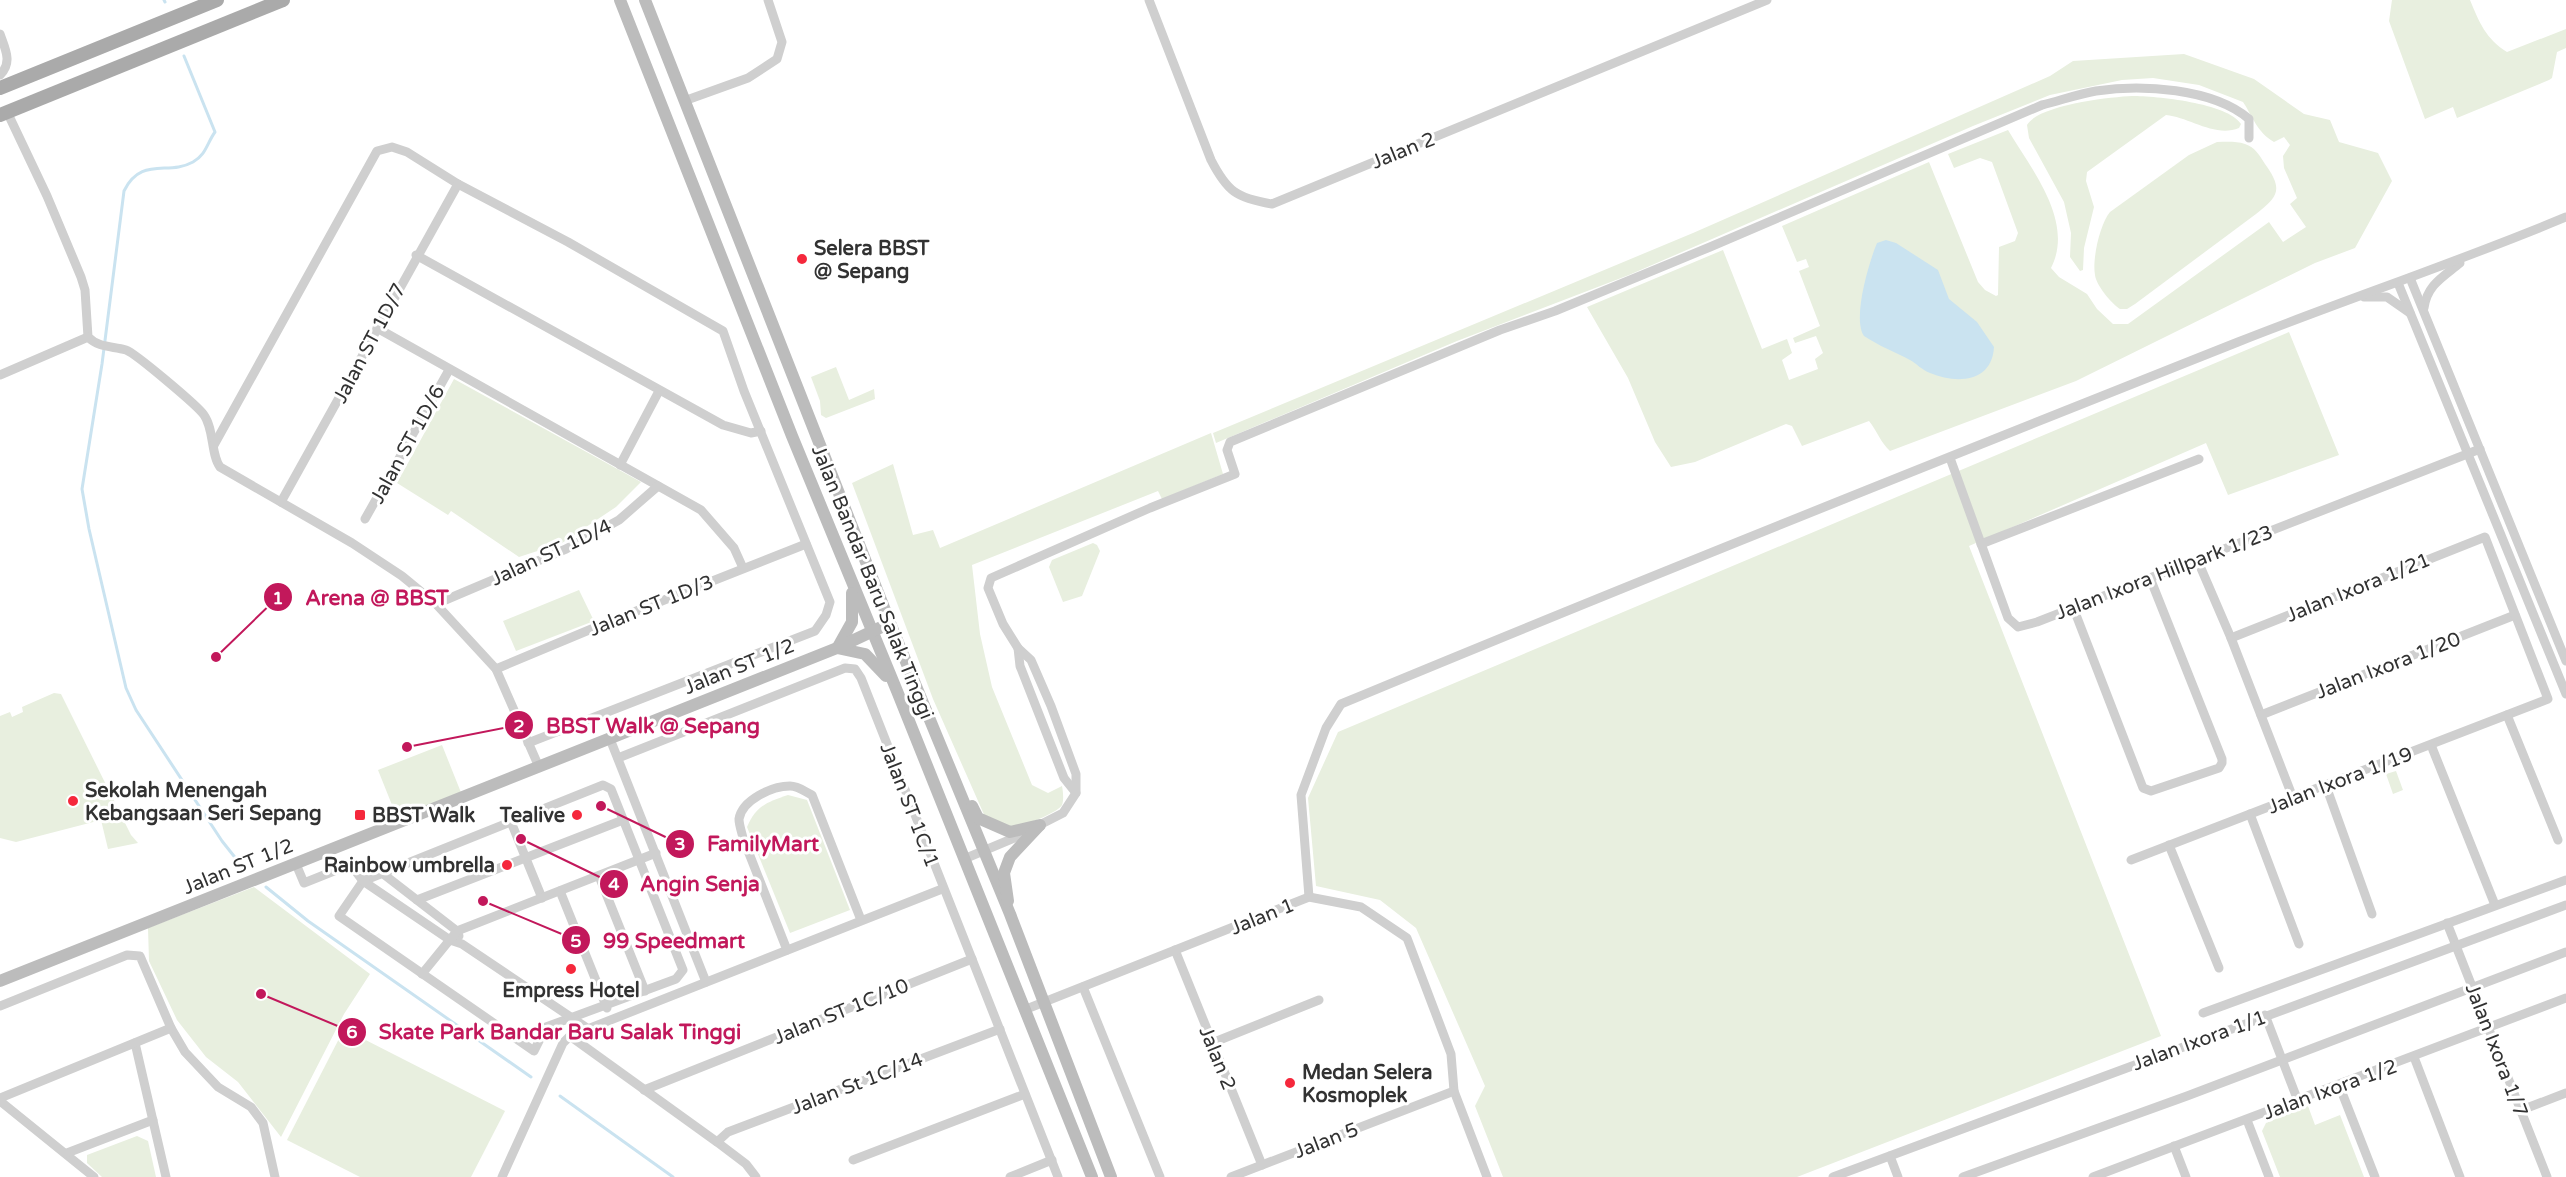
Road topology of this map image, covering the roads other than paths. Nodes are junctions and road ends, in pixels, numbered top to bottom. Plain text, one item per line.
1 (217, 0) edge
2 (283, 0) edge
3 (620, 0) edge
4 (645, 0) edge
5 (768, 0) edge
6 (1149, 0) edge
7 (1767, 0) edge
8 (654, 23) junction
9 (632, 31) junction
10 (0, 34) edge
11 (0, 75) edge
12 (0, 88) edge
13 (684, 101) junction
14 (5, 117) edge
15 (2249, 138) dead end
16 (458, 184) junction
17 (2566, 217) edge
18 (416, 255) junction
19 (2466, 257) junction
20 (2410, 278) junction
21 (2398, 283) junction
22 (2352, 297) junction
23 (2423, 311) junction
24 (2412, 315) junction
25 (377, 328) junction
26 (88, 337) junction
27 (449, 370) junction
28 (0, 375) edge
29 (660, 391) junction
30 (761, 431) junction
31 (214, 445) junction
32 (2480, 449) junction
33 (2469, 453) junction
34 (1950, 458) junction
35 (2199, 459) dead end
36 (620, 465) junction
37 (658, 486) junction
38 (280, 502) junction
39 (365, 519) dead end
40 (806, 544) junction
41 (1981, 544) junction
42 (2197, 559) junction
43 (743, 568) junction
44 (2150, 578) junction
45 (850, 579) junction
46 (436, 604) junction
47 (2073, 607) junction
48 (2515, 615) junction
49 (890, 623) junction
50 (872, 632) junction
51 (2231, 638) junction
52 (837, 648) junction
53 (1018, 648) junction
54 (2566, 661) edge
55 (496, 669) junction
56 (897, 691) junction
57 (2566, 693) edge
58 (2260, 715) junction
59 (2507, 715) junction
60 (610, 738) junction
61 (939, 741) junction
62 (528, 743) junction
63 (2431, 746) junction
64 (618, 758) junction
65 (539, 767) junction
66 (2326, 786) junction
67 (1076, 793) junction
68 (2293, 798) junction
69 (2250, 814) junction
70 (623, 820) junction
71 (511, 822) junction
72 (1040, 825) junction
73 (2558, 840) dead end
74 (2169, 845) junction
75 (983, 851) junction
76 (656, 853) junction
77 (525, 858) junction
78 (964, 859) junction
79 (638, 860) junction
80 (2131, 860) dead end
81 (296, 864) junction
82 (382, 873) junction
83 (599, 876) junction
84 (2566, 880) edge
85 (363, 881) junction
86 (942, 889) junction
87 (560, 891) junction
88 (1309, 897) junction
89 (542, 898) junction
90 (417, 900) junction
91 (2495, 905) junction
92 (2566, 905) edge
93 (1010, 914) junction
94 (2372, 914) dead end
95 (861, 920) junction
96 (2447, 923) junction
97 (457, 932) junction
98 (450, 940) junction
99 (462, 944) junction
100 (2299, 944) dead end
101 (2455, 944) junction
102 (787, 950) junction
103 (1175, 950) junction
104 (2566, 952) edge
105 (972, 959) junction
106 (2220, 968) dead end
107 (423, 974) junction
108 (0, 981) edge
109 (706, 982) junction
110 (1083, 987) junction
111 (2472, 987) junction
112 (645, 991) junction
113 (2566, 998) edge
114 (1319, 1000) dead end
115 (1044, 1003) junction
116 (606, 1005) junction
117 (0, 1006) edge
118 (1024, 1010) junction
119 (2204, 1013) dead end
120 (2265, 1015) junction
121 (571, 1018) junction
122 (611, 1019) junction
123 (171, 1028) junction
124 (588, 1028) junction
125 (1000, 1029) junction
126 (2489, 1029) junction
127 (570, 1036) junction
128 (135, 1042) junction
129 (1212, 1043) junction
130 (2414, 1057) junction
131 (2282, 1060) junction
132 (2339, 1085) junction
133 (644, 1090) junction
134 (1454, 1091) junction
135 (2566, 1093) edge
136 (1025, 1094) junction
137 (0, 1100) edge
138 (2298, 1101) junction
139 (2520, 1111) junction
140 (153, 1120) junction
141 (2247, 1120) junction
142 (717, 1142) junction
143 (2174, 1146) junction
144 (67, 1153) junction
145 (1890, 1156) junction
146 (853, 1160) dead end
147 (1052, 1161) junction
148 (1262, 1165) junction
149 (504, 1176) edge
150 (94, 1177) edge
151 (166, 1177) edge
152 (275, 1177) edge
153 (756, 1177) edge
154 (1010, 1177) edge
155 (1058, 1177) edge
156 (1092, 1177) edge
157 (1111, 1177) edge
158 (1160, 1177) edge
159 (1231, 1177) edge
160 (1487, 1177) edge
161 (1833, 1177) edge
162 (1898, 1177) edge
163 (1963, 1177) edge
164 (2093, 1177) edge
165 (2186, 1177) edge
166 (2269, 1177) edge
167 (2375, 1177) edge
168 (2460, 1177) edge
169 (2547, 1177) edge

1 - 12 main road
2 - 14 main road
3 - 9 main road, Jalan Bandar Baru Salak Tinggi
4 - 8 main road, Jalan Bandar Baru Salak Tinggi
5 - 13 street
6 - 7 street, Jalan 2
8 - 9 main road
8 - 13 main road, Jalan Bandar Baru Salak Tinggi
9 - 45 main road, Jalan Bandar Baru Salak Tinggi
10 - 11 street
13 - 49 main road, Jalan Bandar Baru Salak Tinggi
14 - 26 street
15 - 53 street
16 - 18 street, Jalan ST 1D/7
16 - 30 street
16 - 31 street
17 - 19 street
18 - 25 street, Jalan ST 1D/7
18 - 29 street
19 - 20 street
19 - 23 street
20 - 21 street
20 - 23 street
21 - 22 street
21 - 24 street
22 - 24 street
22 - 34 street
23 - 32 street
24 - 33 street
25 - 27 street
25 - 38 street, Jalan ST 1D/7
26 - 28 street
26 - 31 street
27 - 36 street
27 - 39 street, Jalan ST 1D/6
29 - 30 street
29 - 36 street
30 - 40 street
31 - 38 street
32 - 33 street, Jalan Ixora Hillpark 1/23
32 - 54 street
33 - 42 street, Jalan Ixora Hillpark 1/23
33 - 57 street
34 - 41 street, Jalan Ixora Hillpark 1/23
34 - 88 street
35 - 41 street
36 - 37 street
37 - 43 street
37 - 46 street, Jalan ST 1D/4
38 - 46 street
40 - 43 street, Jalan ST 1D/3
40 - 62 street
41 - 47 street, Jalan Ixora Hillpark 1/23
42 - 44 street, Jalan Ixora Hillpark 1/23
42 - 51 street
43 - 55 street, Jalan ST 1D/3
44 - 47 street, Jalan Ixora Hillpark 1/23
44 - 47 street
45 - 50 main road, Jalan Bandar Baru Salak Tinggi
45 - 52 main road
46 - 55 street
48 - 51 street, Jalan Ixora 1/21
48 - 58 street, Jalan Ixora 1/20
48 - 59 street, Jalan Ixora 1/19
49 - 50 main road, Jalan ST 1/2
49 - 61 main road, Jalan Bandar Baru Salak Tinggi
50 - 52 main road, Jalan ST 1/2
50 - 56 main road, Jalan Bandar Baru Salak Tinggi
51 - 58 street
52 - 56 main road
52 - 60 main road, Jalan ST 1/2
53 - 67 street
53 - 67 street
55 - 62 street
56 - 78 main road, Jalan Bandar Baru Salak Tinggi
58 - 68 street
59 - 63 street, Jalan Ixora 1/19
59 - 73 street
60 - 64 street
60 - 65 main road, Jalan ST 1/2
61 - 72 main road
61 - 75 main road, Jalan Bandar Baru Salak Tinggi
62 - 65 street
63 - 66 street, Jalan Ixora 1/19
63 - 91 street
64 - 76 street
64 - 86 street, Jalan ST 1C/1
65 - 81 main road, Jalan ST 1/2
66 - 68 street, Jalan Ixora 1/19
66 - 94 street
67 - 72 street
68 - 69 street, Jalan Ixora 1/19
69 - 74 street, Jalan Ixora 1/19
69 - 100 street
70 - 71 street
70 - 77 street
70 - 79 street
71 - 77 street
71 - 82 street
72 - 75 street
72 - 93 main road
74 - 80 street, Jalan Ixora 1/19
74 - 106 street
75 - 78 street
75 - 93 main road, Jalan Bandar Baru Salak Tinggi
76 - 79 street
76 - 109 street
77 - 89 street
77 - 90 street
78 - 118 main road, Jalan Bandar Baru Salak Tinggi
79 - 83 street
79 - 112 street
81 - 85 street
81 - 108 main road, Jalan ST 1/2
82 - 85 street
82 - 90 street
83 - 87 street
83 - 112 street
84 - 91 street
85 - 98 street
85 - 107 street
86 - 95 street
86 - 105 street, Jalan ST 1C/1
87 - 89 street
87 - 116 street
88 - 103 street, Jalan 1
88 - 134 street, Jalan 1
89 - 97 street
90 - 97 street
91 - 96 street
92 - 101 street, Jalan Ixora 1/1
93 - 115 main road, Jalan Bandar Baru Salak Tinggi
95 - 102 street
95 - 102 street
96 - 101 street, Jalan Ixora 1/7
96 - 119 street
97 - 98 street
97 - 99 street
98 - 99 street
98 - 107 street
99 - 121 street
101 - 111 street, Jalan Ixora 1/7
101 - 120 street, Jalan Ixora 1/1
102 - 109 street
103 - 110 street, Jalan 1
103 - 129 street, Jalan 2
104 - 111 street
105 - 125 street, Jalan ST 1C/1
105 - 133 street, Jalan ST 1C/10
107 - 121 street
109 - 122 street
110 - 115 street, Jalan 1
110 - 158 street
111 - 126 street, Jalan Ixora 1/7
111 - 131 street
112 - 116 street
113 - 126 street, Jalan Ixora 1/2
114 - 129 street
115 - 118 street, Jalan 1
115 - 157 main road, Jalan Bandar Baru Salak Tinggi
116 - 121 street
116 - 122 street
117 - 123 street
118 - 156 main road, Jalan Bandar Baru Salak Tinggi
120 - 131 street
120 - 145 street, Jalan Ixora 1/1
121 - 124 street
122 - 124 street
123 - 128 street
123 - 152 street
124 - 127 street
125 - 136 street, Jalan ST 1C/1
125 - 142 street, Jalan St 1C/14
126 - 130 street, Jalan Ixora 1/2
126 - 139 street, Jalan Ixora 1/7
127 - 133 street
127 - 149 street
128 - 137 street
128 - 140 street
129 - 148 street, Jalan 2
130 - 132 street, Jalan Ixora 1/2
130 - 168 street
131 - 138 street
131 - 163 street
132 - 138 street, Jalan Ixora 1/2
132 - 167 street
133 - 142 street
134 - 148 street, Jalan 5
134 - 160 street, Jalan 1
135 - 139 street
136 - 146 street
136 - 147 street, Jalan ST 1C/1
137 - 144 street
138 - 141 street, Jalan Ixora 1/2
139 - 169 street, Jalan Ixora 1/7
140 - 144 street
140 - 151 street
141 - 143 street, Jalan Ixora 1/2
141 - 166 street
142 - 153 street
143 - 164 street, Jalan Ixora 1/2
143 - 165 street
144 - 150 street
145 - 161 street, Jalan Ixora 1/1
145 - 162 street
147 - 154 street
147 - 155 street, Jalan ST 1C/1
148 - 159 street, Jalan 5

